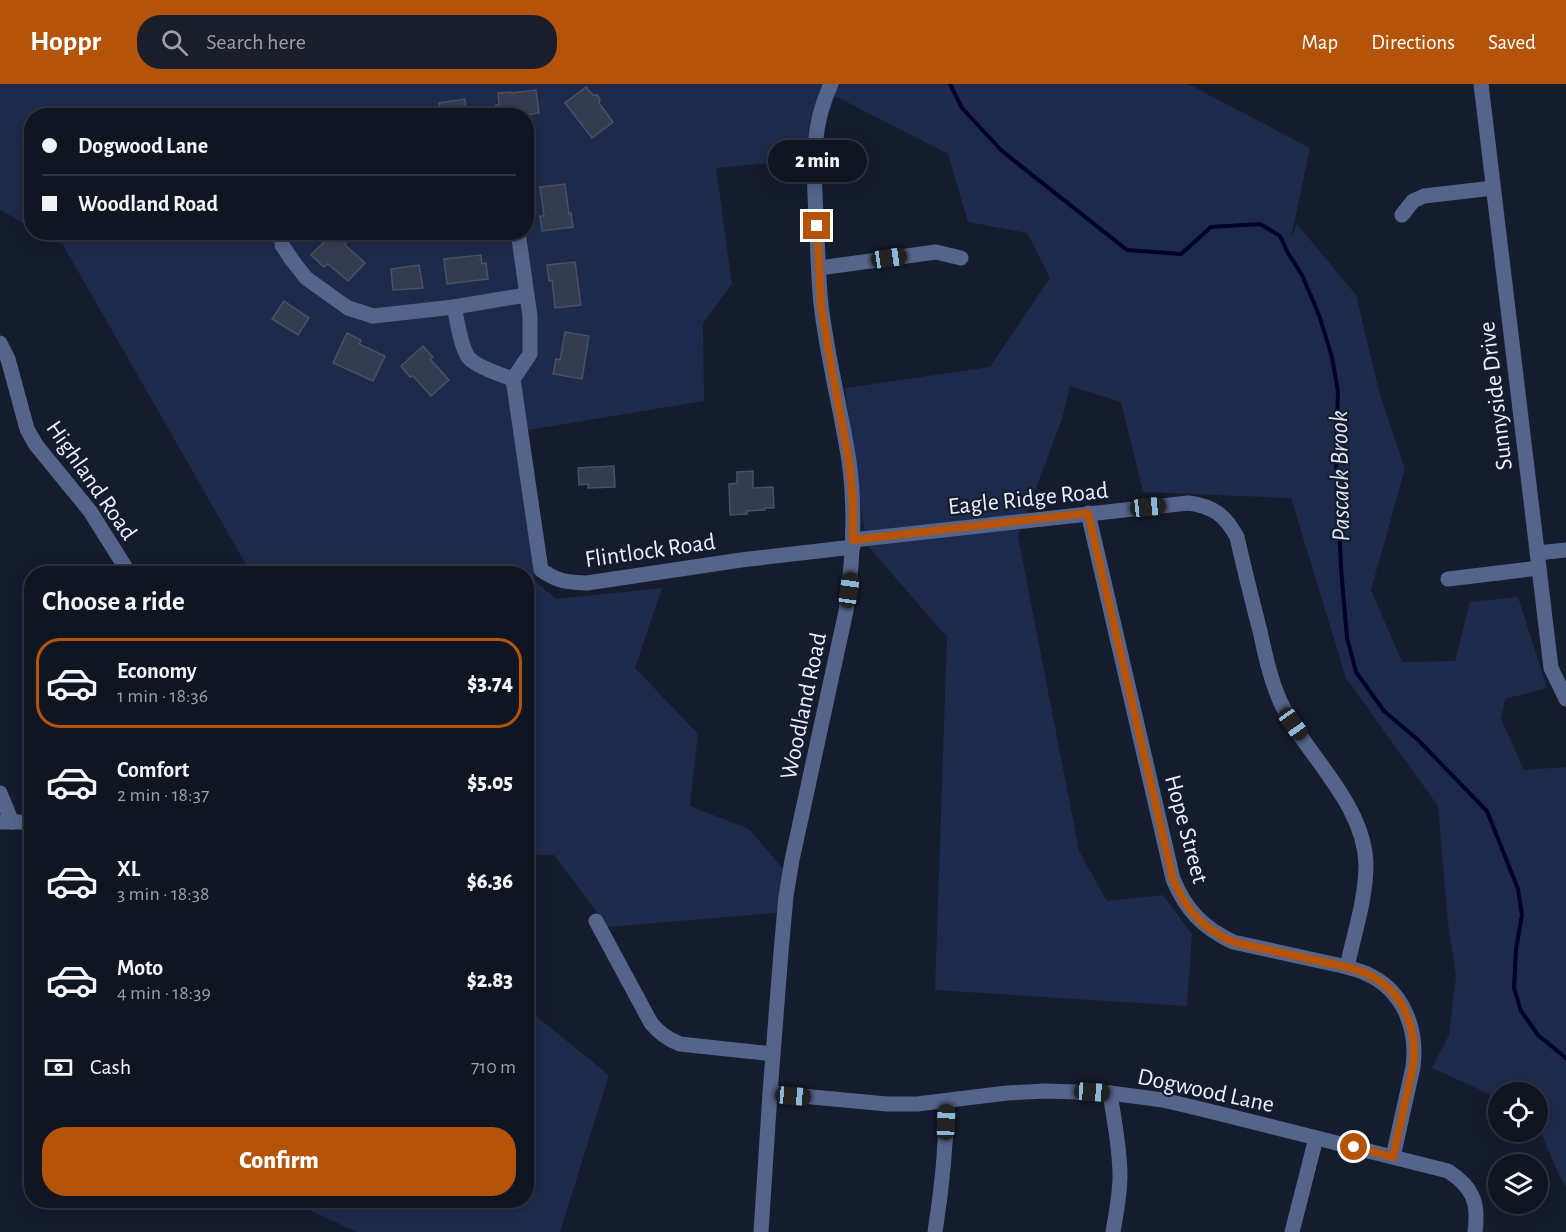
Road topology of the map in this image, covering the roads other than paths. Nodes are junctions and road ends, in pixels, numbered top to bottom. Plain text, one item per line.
1 (831, 84) edge
2 (1481, 84) edge
3 (1494, 188) junction
4 (1402, 215) dead end
5 (282, 240) edge
6 (519, 240) edge
7 (962, 258) dead end
8 (819, 268) junction
9 (526, 295) junction
10 (454, 307) junction
11 (0, 343) edge
12 (513, 379) junction
13 (1088, 513) junction
14 (853, 543) junction
15 (1566, 550) edge
16 (1538, 561) junction
17 (125, 566) edge
18 (1448, 579) dead end
19 (1566, 699) edge
20 (0, 793) edge
21 (6, 822) edge
22 (24, 822) edge
23 (596, 921) dead end
24 (1347, 967) junction
25 (773, 1054) junction
26 (1110, 1093) junction
27 (770, 1094) junction
28 (947, 1101) junction
29 (1316, 1138) junction
30 (1393, 1157) junction
31 (761, 1232) edge
32 (935, 1232) edge
33 (1113, 1232) edge
34 (1292, 1232) edge
35 (1475, 1232) edge

1 - 8 street, Woodland Road
2 - 3 street, Sunnyside Drive
3 - 4 street
3 - 16 street, Sunnyside Drive
5 - 10 street
6 - 9 street
7 - 8 street
8 - 14 street, Woodland Road
9 - 10 street
9 - 12 street
10 - 12 street
11 - 17 street, Highland Road
12 - 14 street, Flintlock Road
13 - 14 street, Eagle Ridge Road
13 - 24 street, Hope Street
13 - 24 street, Eagle Ridge Road
14 - 25 street, Woodland Road
15 - 16 street
16 - 18 street
16 - 19 street, Sunnyside Drive
20 - 21 street
21 - 22 street
23 - 25 street
24 - 30 street, Hope Street
25 - 27 street, Woodland Road
26 - 28 street, Dogwood Lane
26 - 29 street, Dogwood Lane
26 - 33 street
27 - 28 street, Dogwood Lane
27 - 31 street, Woodland Road
28 - 32 street
29 - 30 street, Dogwood Lane
29 - 34 street
30 - 35 street, Dogwood Lane

